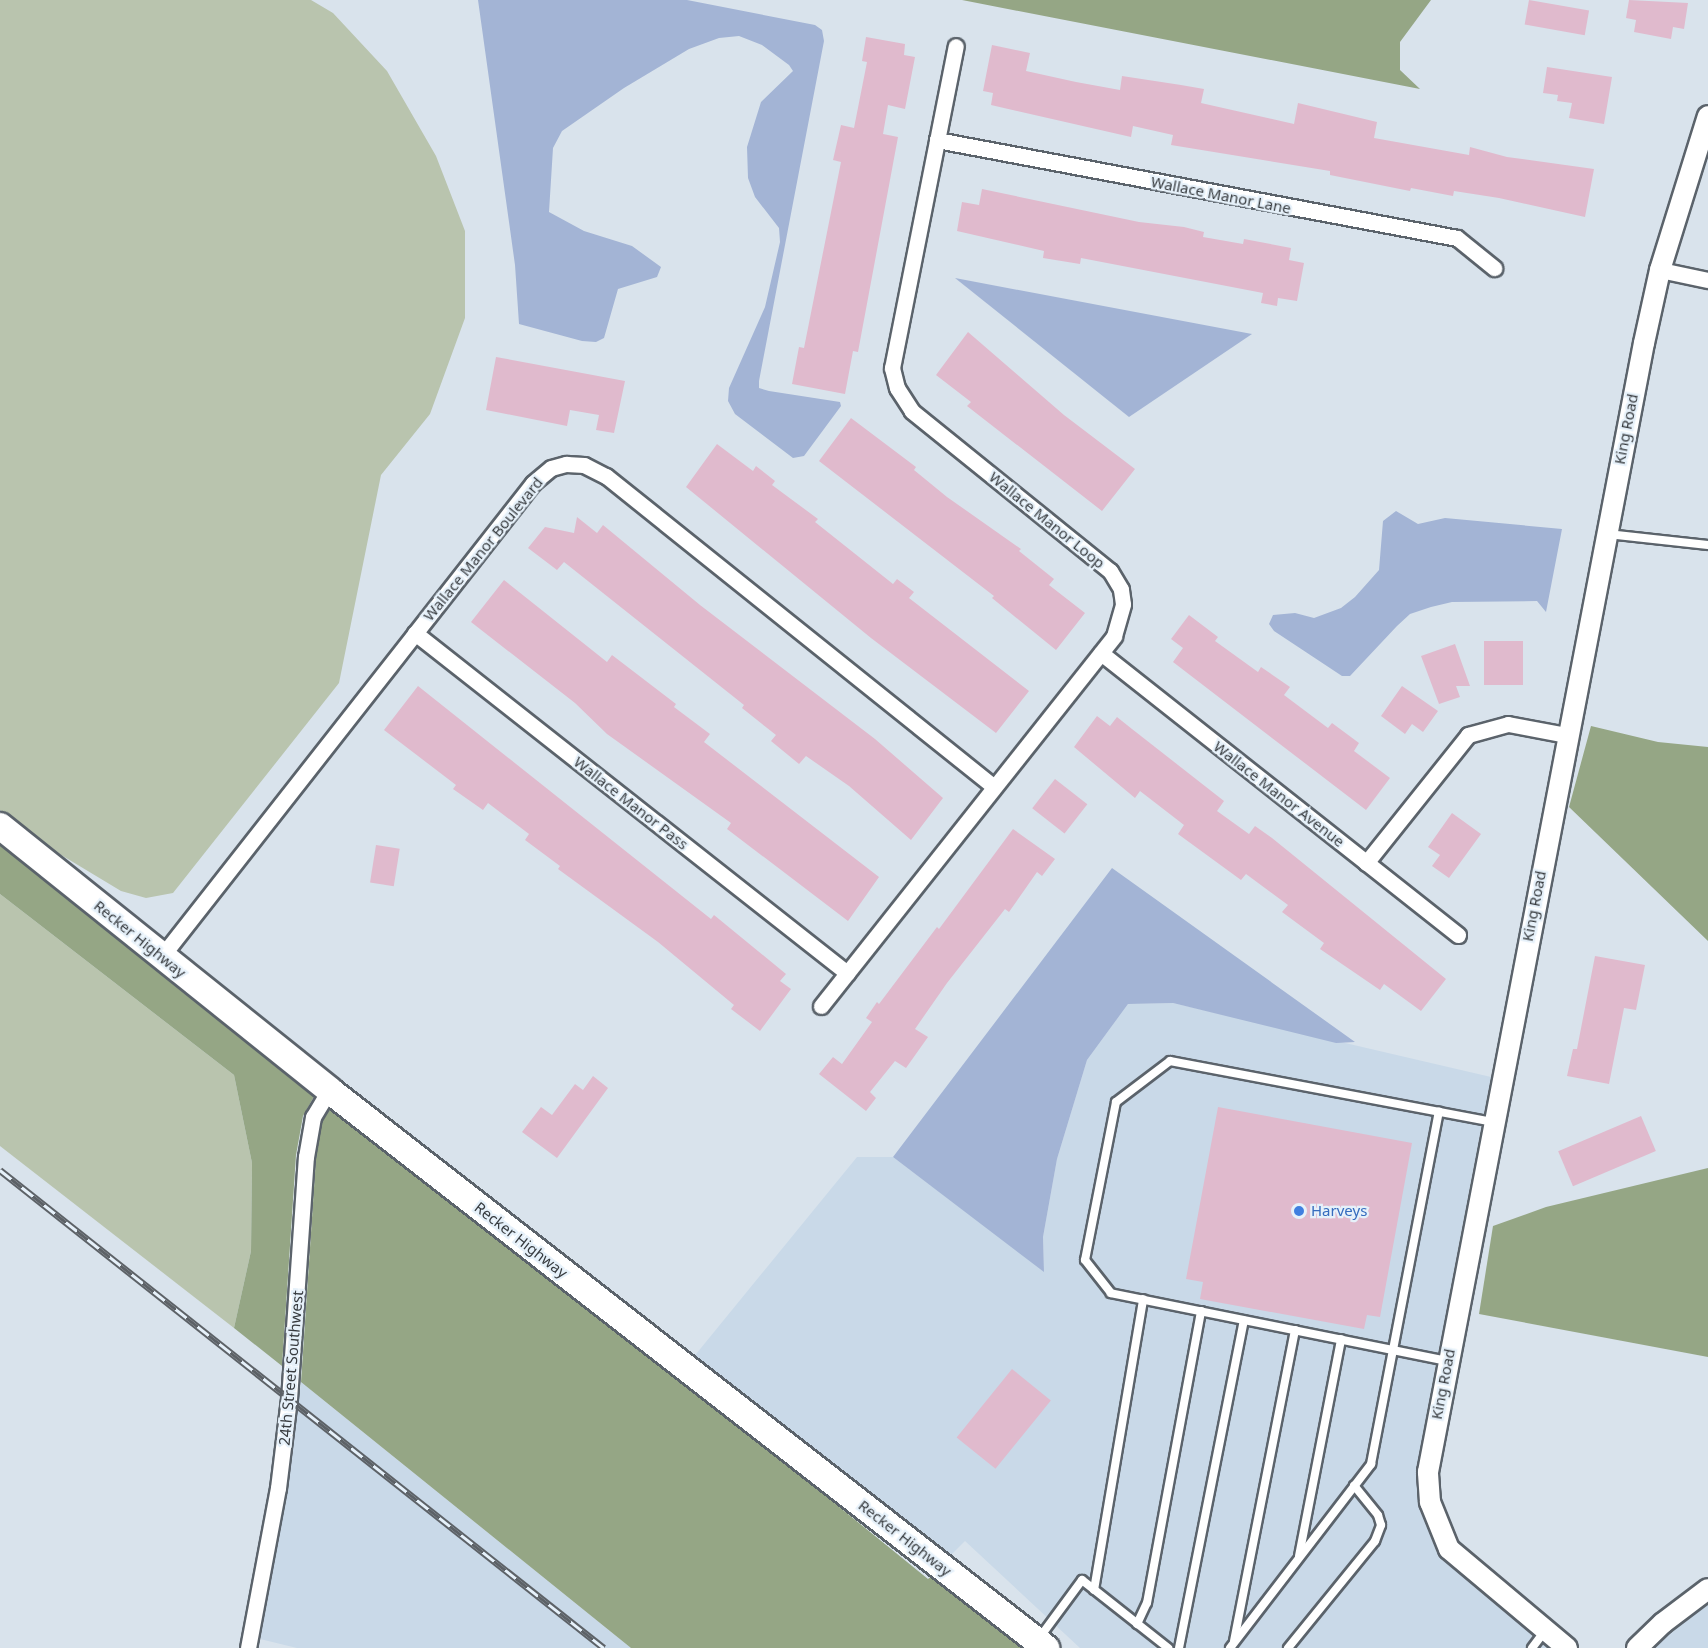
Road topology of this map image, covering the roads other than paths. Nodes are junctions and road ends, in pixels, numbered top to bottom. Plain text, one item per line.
1 (956, 46) dead end
2 (1708, 116) edge
3 (938, 140) junction
4 (1494, 268) dead end
5 (1660, 270) junction
6 (1708, 280) edge
7 (1606, 534) junction
8 (1708, 545) edge
9 (415, 633) junction
10 (1101, 653) junction
11 (1567, 735) junction
12 (994, 787) junction
13 (0, 826) edge
14 (1366, 863) junction
15 (1458, 935) dead end
16 (162, 956) junction
17 (847, 973) junction
18 (821, 1006) dead end
19 (329, 1090) junction
20 (1439, 1112) junction
21 (1492, 1122) junction
22 (1143, 1299) junction
23 (1201, 1311) junction
24 (1244, 1320) junction
25 (1294, 1330) junction
26 (1341, 1339) junction
27 (1393, 1350) junction
28 (1447, 1361) junction
29 (1354, 1485) junction
30 (1299, 1557) junction
31 (1094, 1590) junction
32 (1705, 1596) edge
33 (1137, 1624) junction
34 (1545, 1631) junction
35 (1042, 1645) edge
36 (1232, 1645) edge
37 (248, 1648) edge
38 (1168, 1648) edge
39 (1179, 1648) edge
40 (1288, 1648) edge
41 (1532, 1648) edge
42 (1567, 1648) edge
43 (1637, 1648) edge

1 - 3 street, Wallace Manor Loop
2 - 5 street, King Road
3 - 4 street, Wallace Manor Lane
3 - 10 street, Wallace Manor Loop
5 - 6 street
5 - 7 street, King Road
7 - 8 lane
7 - 11 street, King Road
9 - 12 street, Wallace Manor Boulevard
9 - 16 street, Wallace Manor Boulevard
9 - 17 street, Wallace Manor Pass
10 - 12 street, Wallace Manor Loop
10 - 14 street, Wallace Manor Avenue
11 - 14 street
11 - 21 street, King Road
12 - 17 street, Wallace Manor Loop
13 - 16 main road, Recker Highway
14 - 15 street, Wallace Manor Avenue
16 - 19 main road, Recker Highway
17 - 18 street, Wallace Manor Loop
19 - 35 main road, Recker Highway
19 - 37 street, 24th Street Southwest
20 - 21 lane
20 - 22 lane
20 - 27 lane
21 - 28 street, King Road
22 - 23 lane
22 - 31 lane
23 - 24 lane
23 - 33 lane
24 - 25 lane
24 - 39 lane
25 - 26 lane
25 - 36 lane
26 - 27 lane
26 - 30 lane
27 - 28 lane
27 - 29 lane
28 - 34 street, King Road
29 - 30 lane
29 - 40 lane
30 - 36 lane
31 - 33 lane
31 - 35 lane
32 - 43 street
33 - 38 lane
34 - 41 lane
34 - 42 street, King Road

